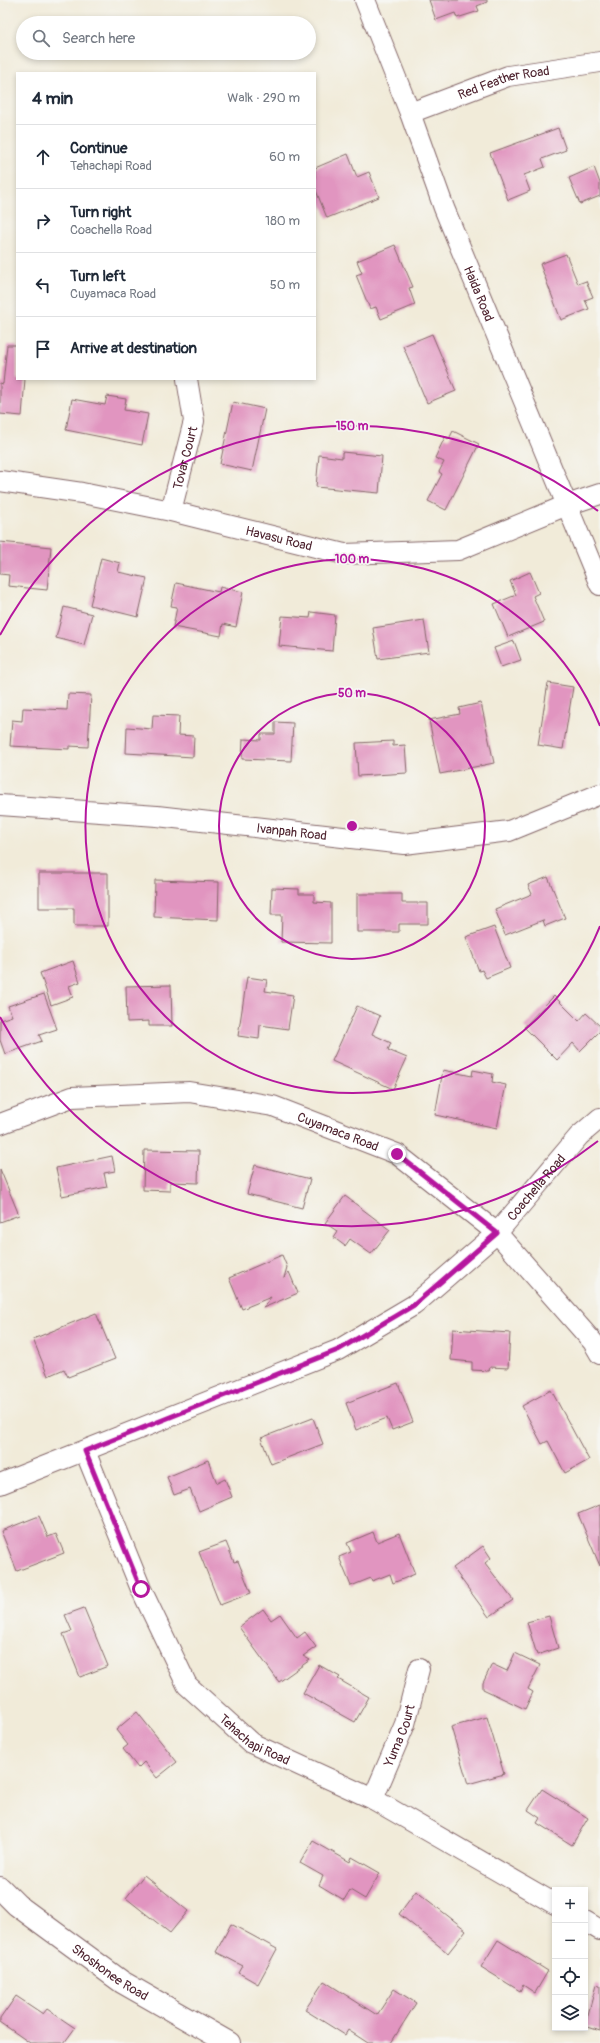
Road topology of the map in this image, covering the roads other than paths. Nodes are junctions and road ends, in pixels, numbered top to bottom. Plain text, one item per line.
1 (365, 0) edge
2 (600, 62) edge
3 (410, 113) junction
4 (187, 380) edge
5 (0, 481) edge
6 (600, 494) edge
7 (567, 505) junction
8 (170, 511) junction
9 (600, 585) edge
10 (600, 794) edge
11 (0, 804) edge
12 (600, 1118) edge
13 (0, 1124) edge
14 (497, 1233) junction
15 (600, 1354) edge
16 (85, 1451) junction
17 (0, 1484) edge
18 (419, 1669) dead end
19 (373, 1799) junction
20 (0, 1888) edge
21 (552, 1902) edge
22 (587, 1923) edge
23 (600, 1930) edge
24 (229, 2043) edge

1 - 3 street, Haida Road
2 - 3 street, Red Feather Road
3 - 7 street, Haida Road
4 - 8 street, Tovar Court
5 - 8 street, Havasu Road
6 - 7 street, Havasu Road
7 - 8 street, Havasu Road
7 - 9 street, Haida Road
10 - 11 street, Ivanpah Road
12 - 14 street, Coachella Road
13 - 14 street, Cuyamaca Road
14 - 15 street, Cuyamaca Road
14 - 16 street, Coachella Road
16 - 17 street, Coachella Road
16 - 19 street, Tehachapi Road
18 - 19 street, Yuma Court
19 - 21 street, Tehachapi Road
20 - 24 street, Shoshonee Road
22 - 23 street

